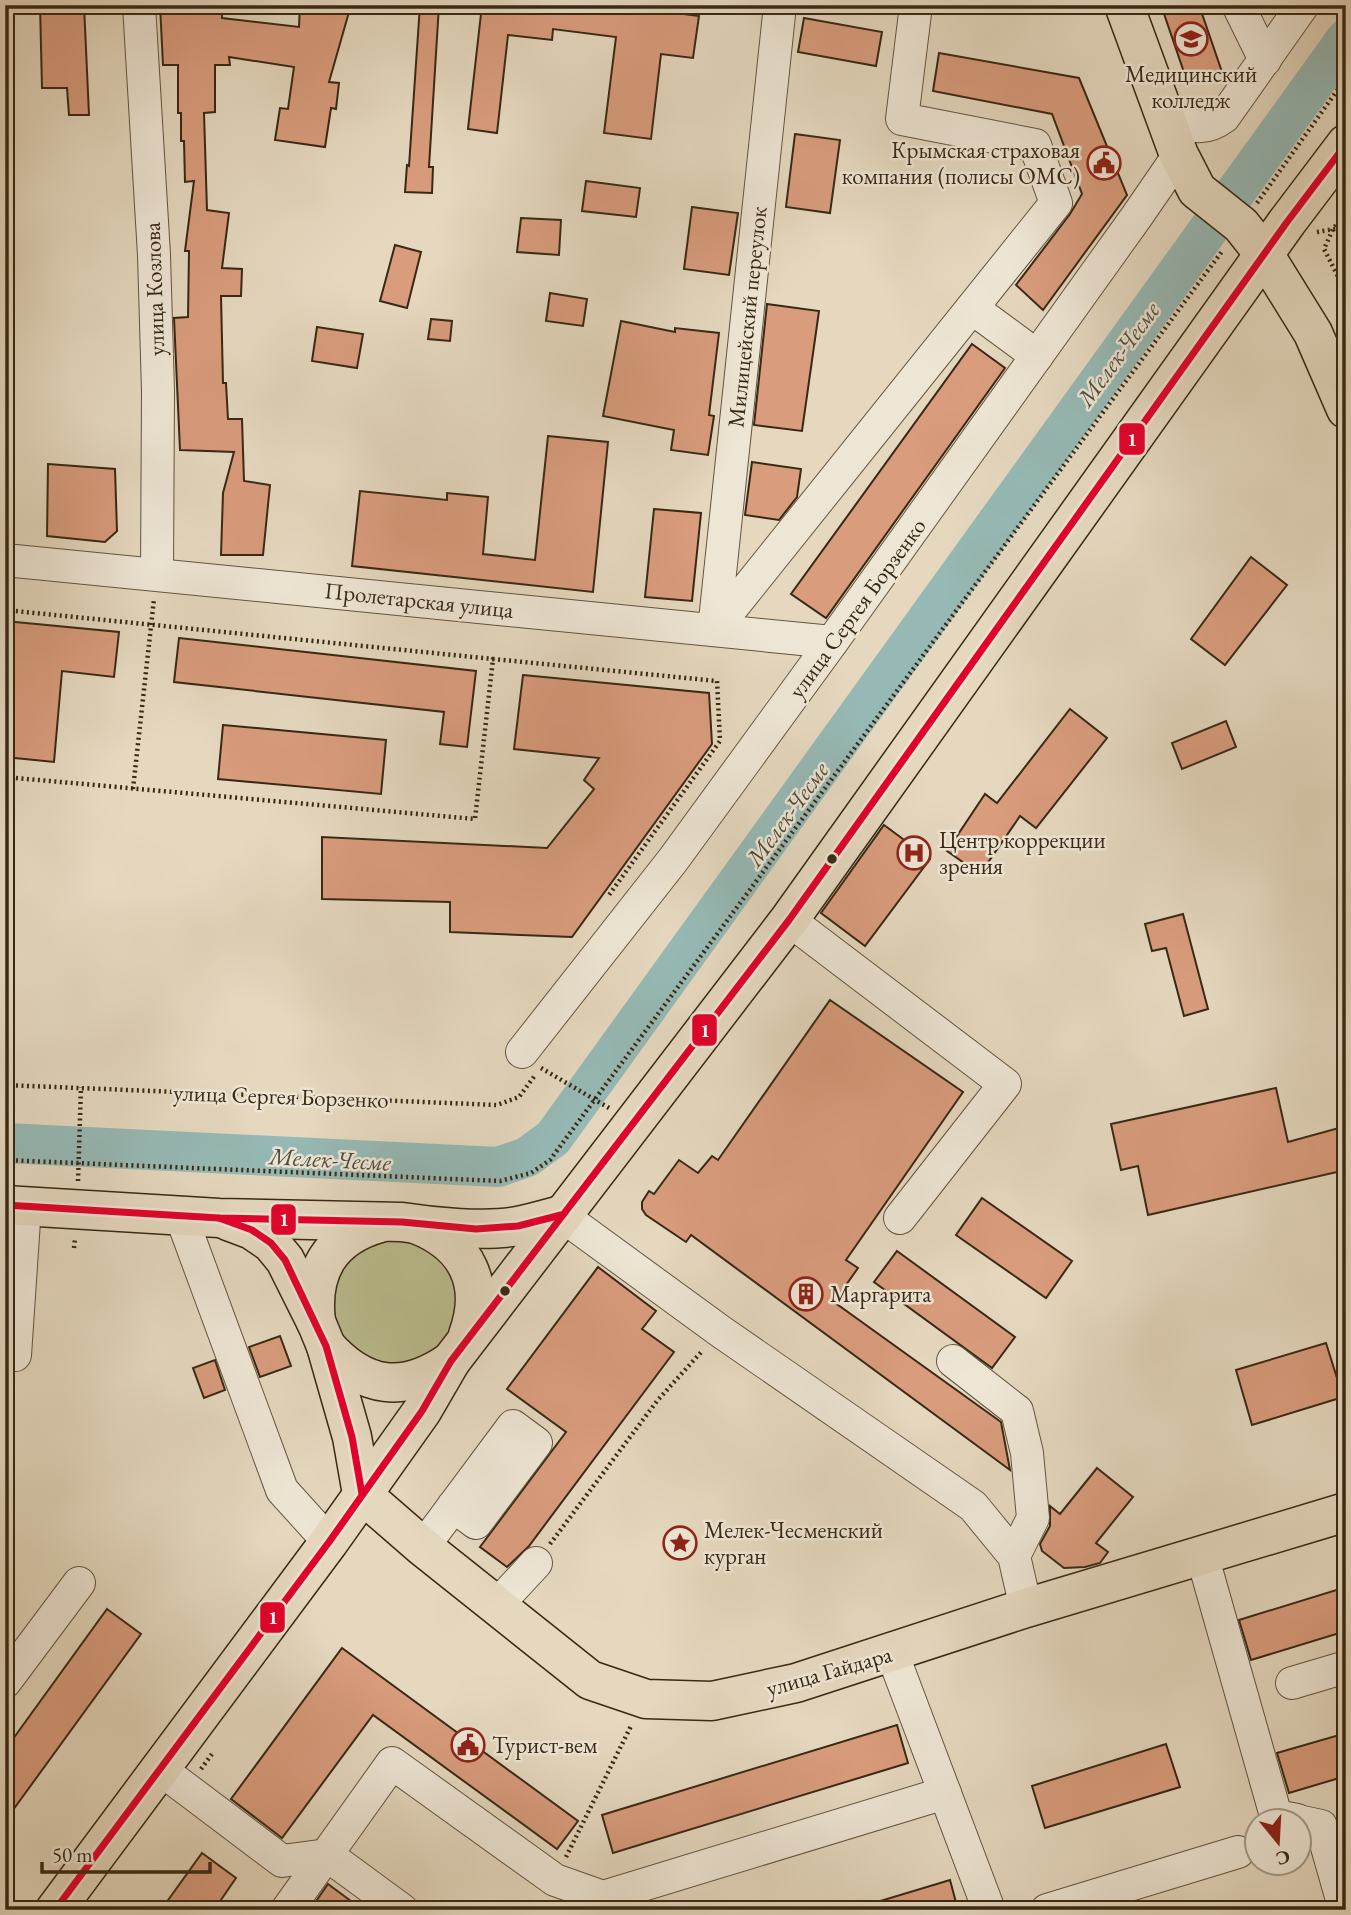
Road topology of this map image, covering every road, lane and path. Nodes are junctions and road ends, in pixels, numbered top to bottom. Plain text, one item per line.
1 (139, 5) edge
2 (780, 5) edge
3 (916, 5) edge
4 (1124, 5) edge
5 (1238, 5) edge
6 (1303, 5) edge
7 (1265, 60) junction
8 (1346, 78) edge
9 (1161, 109) junction
10 (1346, 144) edge
11 (1179, 155) junction
12 (1346, 212) edge
13 (1252, 240) junction
14 (1346, 292) edge
15 (972, 308) junction
16 (1037, 356) junction
17 (1343, 393) edge
18 (5, 560) edge
19 (157, 574) junction
20 (5, 610) edge
21 (150, 625) junction
22 (714, 630) junction
23 (832, 642) junction
24 (493, 659) junction
25 (5, 777) edge
26 (132, 789) junction
27 (602, 905) dead end
28 (789, 920) junction
29 (531, 1060) joint
30 (552, 1076) dead end
31 (5, 1085) edge
32 (81, 1087) junction
33 (596, 1100) junction
34 (5, 1160) edge
35 (79, 1163) junction
36 (15, 1206) edge
37 (561, 1215) junction
38 (181, 1216) junction
39 (219, 1218) junction
40 (901, 1218) dead end
41 (402, 1223) junction
42 (720, 1331) junction
43 (321, 1335) junction
44 (458, 1351) junction
45 (5, 1354) edge
46 (953, 1362) dead end
47 (362, 1494) junction
48 (453, 1506) dead end
49 (1346, 1512) edge
50 (329, 1542) junction
51 (423, 1546) junction
52 (1202, 1555) junction
53 (1014, 1556) junction
54 (536, 1563) joint
55 (79, 1583) dead end
56 (497, 1605) junction
57 (1026, 1608) junction
58 (892, 1653) junction
59 (1346, 1667) edge
60 (5, 1682) edge
61 (1292, 1683) dead end
62 (646, 1699) junction
63 (160, 1769) junction
64 (945, 1793) junction
65 (1315, 1822) edge
66 (1238, 1853) dead end
67 (327, 1855) junction
68 (555, 1880) junction
69 (604, 1903) edge
70 (54, 1910) edge
71 (287, 1910) edge
72 (402, 1910) edge
73 (989, 1910) edge
74 (1047, 1910) edge
75 (1345, 1910) edge

1 - 19 street, улица Козлова
2 - 22 street, Милицейский переулок
3 - 15 street
4 - 9 main road
5 - 7 street
6 - 7 street
7 - 9 street
8 - 13 path
9 - 11 main road
10 - 13 main road
11 - 13 main road
11 - 16 street, улица Сергея Борзенко
12 - 14 path
13 - 17 main road
13 - 28 main road
13 - 33 path
15 - 16 street
15 - 22 street
16 - 23 street, улица Сергея Борзенко
18 - 19 street, Пролетарская улица
19 - 21 path
19 - 22 street, Пролетарская улица
20 - 21 path
21 - 24 path
21 - 26 path
22 - 23 street, Пролетарская улица
23 - 29 street, улица Сергея Борзенко
24 - 26 path
24 - 27 path
25 - 26 path
28 - 37 main road
28 - 40 street
29 - 32 path, улица Сергея Борзенко
30 - 33 path
31 - 32 path, улица Сергея Борзенко
32 - 35 path
33 - 35 path
34 - 35 path
36 - 38 main road
36 - 45 street
37 - 41 main road
37 - 42 street
37 - 44 main road
38 - 39 main road
38 - 50 street
39 - 41 main road
39 - 43 main road
41 - 43 main road
41 - 44 main road
42 - 53 street
42 - 54 path
43 - 44 main road
43 - 47 main road
44 - 47 main road
46 - 53 street
47 - 50 main road
47 - 51 main road, улица Гайдара
48 - 51 street
49 - 52 main road, улица Гайдара
50 - 63 main road
51 - 56 main road, улица Гайдара
52 - 57 main road, улица Гайдара
52 - 65 street
53 - 57 street
54 - 56 street
55 - 60 street
56 - 62 main road, улица Гайдара
57 - 58 main road, улица Гайдара
58 - 62 main road, улица Гайдара
58 - 64 street
59 - 61 street
62 - 68 path
63 - 67 street
63 - 70 main road
64 - 69 street
64 - 73 street
65 - 75 street
66 - 74 street
67 - 68 street
67 - 71 street
67 - 72 street
68 - 69 street

